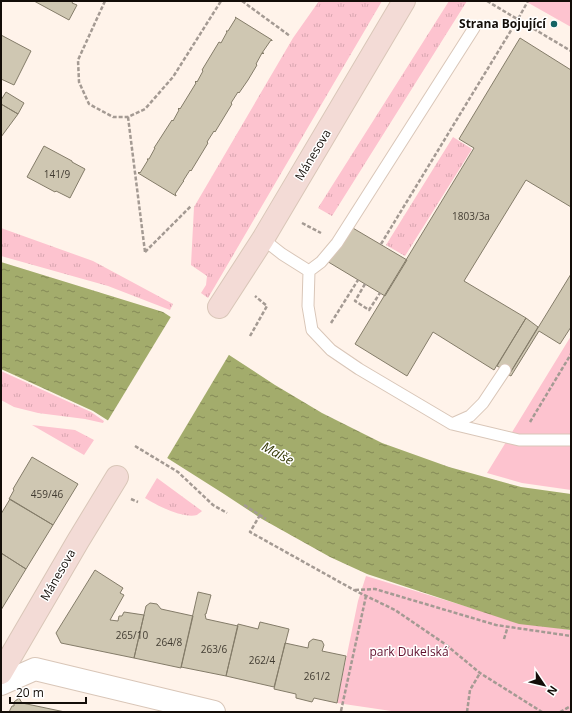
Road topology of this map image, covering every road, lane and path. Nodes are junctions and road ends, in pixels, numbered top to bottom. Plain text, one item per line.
1 (105, 1) edge
2 (221, 1) edge
3 (242, 1) edge
4 (404, 1) edge
5 (487, 1) edge
6 (528, 1) edge
7 (518, 19) junction
8 (474, 28) dead end
9 (290, 36) dead end
10 (571, 51) edge
11 (128, 117) junction
12 (191, 206) dead end
13 (302, 223) dead end
14 (327, 236) dead end
15 (263, 239) junction
16 (381, 244) dead end
17 (309, 271) junction
18 (358, 280) dead end
19 (365, 284) dead end
20 (380, 293) dead end
21 (255, 296) dead end
22 (219, 307) dead end
23 (250, 336) dead end
24 (319, 337) junction
25 (571, 354) edge
26 (505, 370) dead end
27 (530, 422) dead end
28 (452, 424) junction
29 (571, 440) edge
30 (135, 446) dead end
31 (117, 477) dead end
32 (244, 505) dead end
33 (227, 513) dead end
34 (260, 515) junction
35 (266, 519) dead end
36 (354, 590) junction
37 (366, 596) junction
38 (508, 626) junction
39 (571, 636) edge
40 (504, 639) dead end
41 (1, 673) edge
42 (480, 673) junction
43 (1, 684) edge
44 (571, 706) edge
45 (341, 711) edge
46 (214, 712) edge
47 (467, 712) edge
48 (542, 712) edge
49 (560, 712) edge

1 - 11 path
2 - 11 path
3 - 9 path
4 - 15 main road, Mánesova
5 - 7 path
6 - 7 path
7 - 10 path
7 - 16 path
8 - 17 lane
11 - 12 path
13 - 14 path
15 - 17 lane
15 - 22 main road, Mánesova
17 - 24 lane
18 - 24 path
19 - 20 path
21 - 23 path
24 - 28 lane
25 - 27 path
26 - 28 lane
28 - 29 lane
30 - 33 path
31 - 41 main road, Mánesova
32 - 34 path
34 - 35 path
34 - 36 path
36 - 37 path
36 - 38 path
37 - 42 path
37 - 45 path
38 - 39 path
38 - 40 path
42 - 47 path
42 - 48 path
43 - 46 street
44 - 49 path

